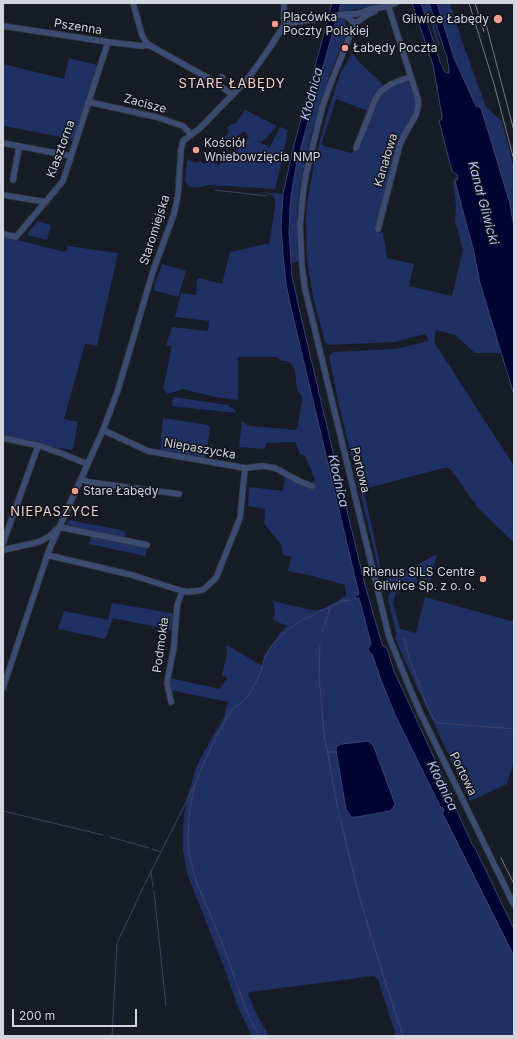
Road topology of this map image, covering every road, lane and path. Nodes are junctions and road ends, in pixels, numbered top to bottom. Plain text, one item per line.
1 (133, 3) edge
2 (284, 3) edge
3 (396, 3) edge
4 (386, 6) junction
5 (356, 14) junction
6 (342, 15) junction
7 (356, 20) junction
8 (286, 25) junction
9 (3, 26) edge
10 (108, 42) junction
11 (149, 46) junction
12 (222, 77) dead end
13 (410, 77) junction
14 (217, 84) junction
15 (233, 95) junction
16 (89, 102) junction
17 (191, 134) junction
18 (3, 144) edge
19 (19, 146) junction
20 (356, 148) dead end
21 (71, 156) junction
22 (13, 180) dead end
23 (3, 195) edge
24 (46, 202) junction
25 (378, 230) dead end
26 (3, 234) edge
27 (103, 430) junction
28 (3, 438) edge
29 (38, 446) junction
30 (87, 464) junction
31 (245, 468) junction
32 (81, 479) junction
33 (312, 486) dead end
34 (179, 494) dead end
35 (59, 527) junction
36 (40, 541) junction
37 (3, 543) edge
38 (147, 545) dead end
39 (51, 547) junction
40 (3, 549) edge
41 (47, 556) junction
42 (182, 591) junction
43 (3, 688) edge
44 (172, 702) dead end
45 (514, 905) edge

1 - 11 street
2 - 8 street
3 - 4 street
4 - 5 street
4 - 7 street
4 - 13 street, Kanałowa
5 - 6 street
5 - 7 street, Portowa
6 - 7 street
6 - 8 street
7 - 45 street, Portowa
8 - 15 street, Staromiejska
9 - 10 street, Pszenna
10 - 11 street, Pszenna
10 - 16 street, Klasztorna
11 - 14 street
12 - 14 street
13 - 20 street
13 - 25 street, Kanałowa
14 - 15 street
15 - 17 street, Staromiejska
16 - 17 street, Zacisze
16 - 21 street, Klasztorna
17 - 27 street, Staromiejska
18 - 19 street
19 - 21 street
19 - 22 street
21 - 24 street, Klasztorna
23 - 24 street
24 - 26 street, Klasztorna
27 - 30 street, Staromiejska
27 - 31 street, Niepaszycka
28 - 29 street
29 - 30 street
29 - 37 street
30 - 32 street, Staromiejska
31 - 33 street
31 - 42 street, Niepaszycka
32 - 34 street
32 - 35 street, Staromiejska
35 - 36 street
35 - 38 street
35 - 39 street, Staromiejska
36 - 39 street
36 - 40 street
39 - 41 street, Staromiejska
41 - 42 street, Niepaszycka
41 - 43 street, Staromiejska
42 - 44 street, Podmokła

